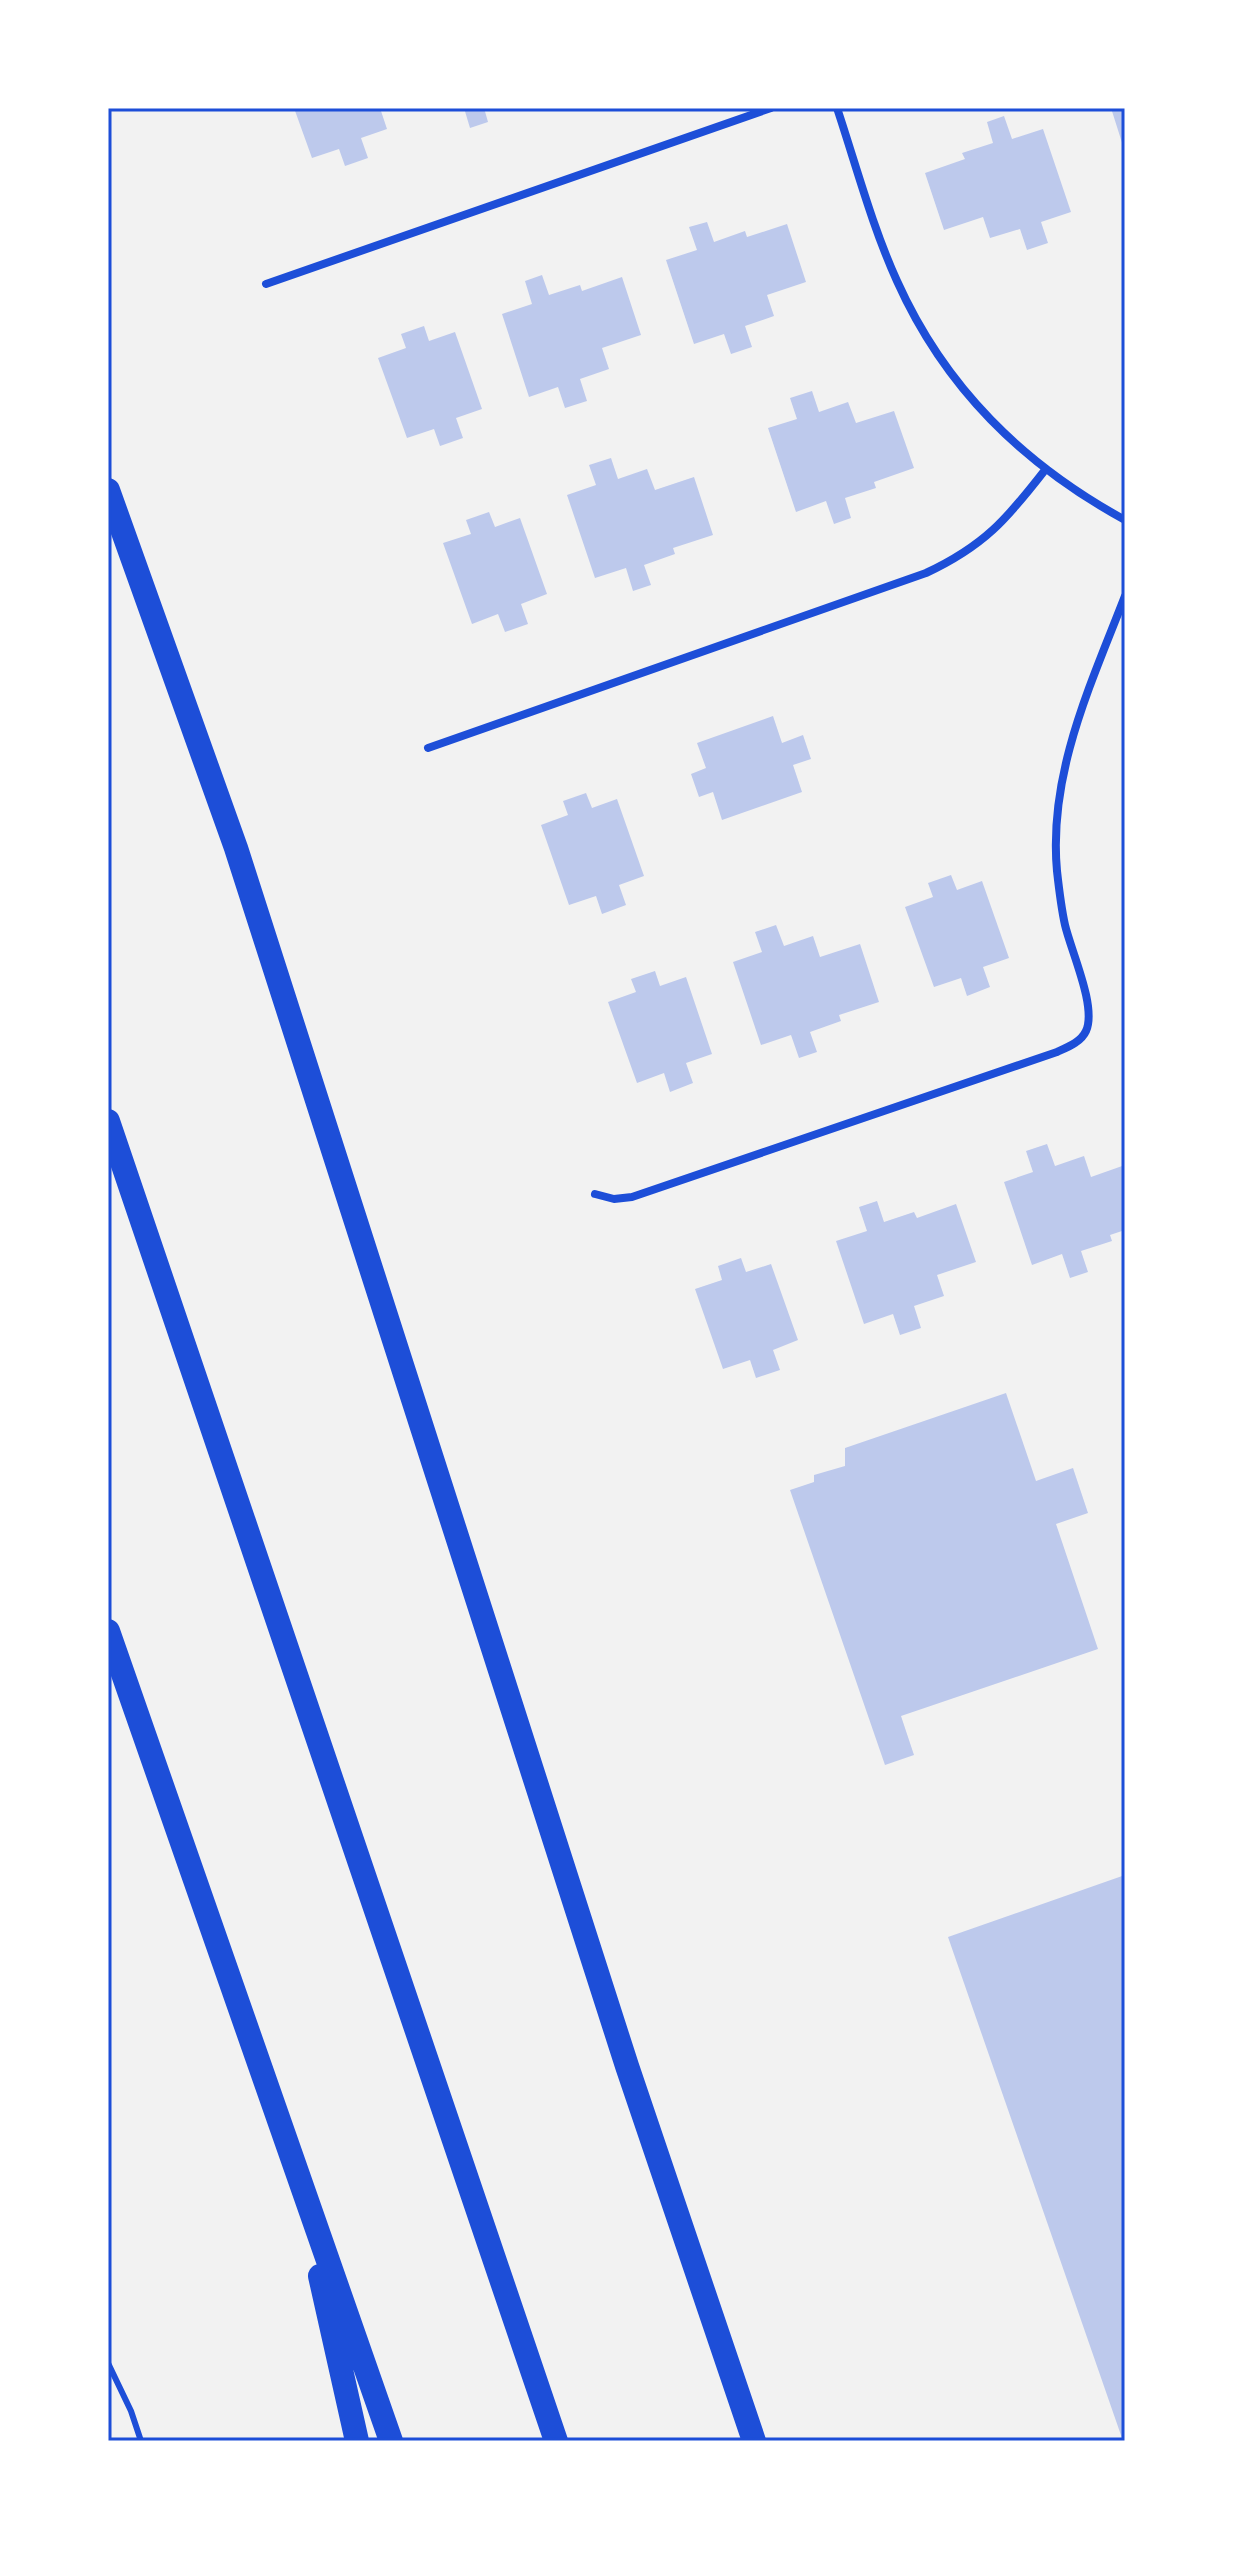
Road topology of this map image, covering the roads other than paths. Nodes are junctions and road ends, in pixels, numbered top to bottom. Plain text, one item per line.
1 (771, 108) edge
2 (837, 108) edge
3 (266, 284) dead end
4 (1045, 470) junction
5 (108, 490) edge
6 (1125, 520) edge
7 (1125, 596) edge
8 (428, 748) dead end
9 (108, 1121) edge
10 (595, 1194) dead end
11 (108, 1631) edge
12 (294, 2161) junction
13 (108, 2363) edge
14 (141, 2441) edge
15 (357, 2441) edge
16 (391, 2441) edge
17 (556, 2441) edge
18 (754, 2441) edge

1 - 3 street
2 - 4 street
4 - 6 street
4 - 8 street
5 - 18 highway
7 - 10 street
9 - 17 highway
11 - 12 highway
12 - 15 highway
12 - 16 highway
13 - 14 lane

